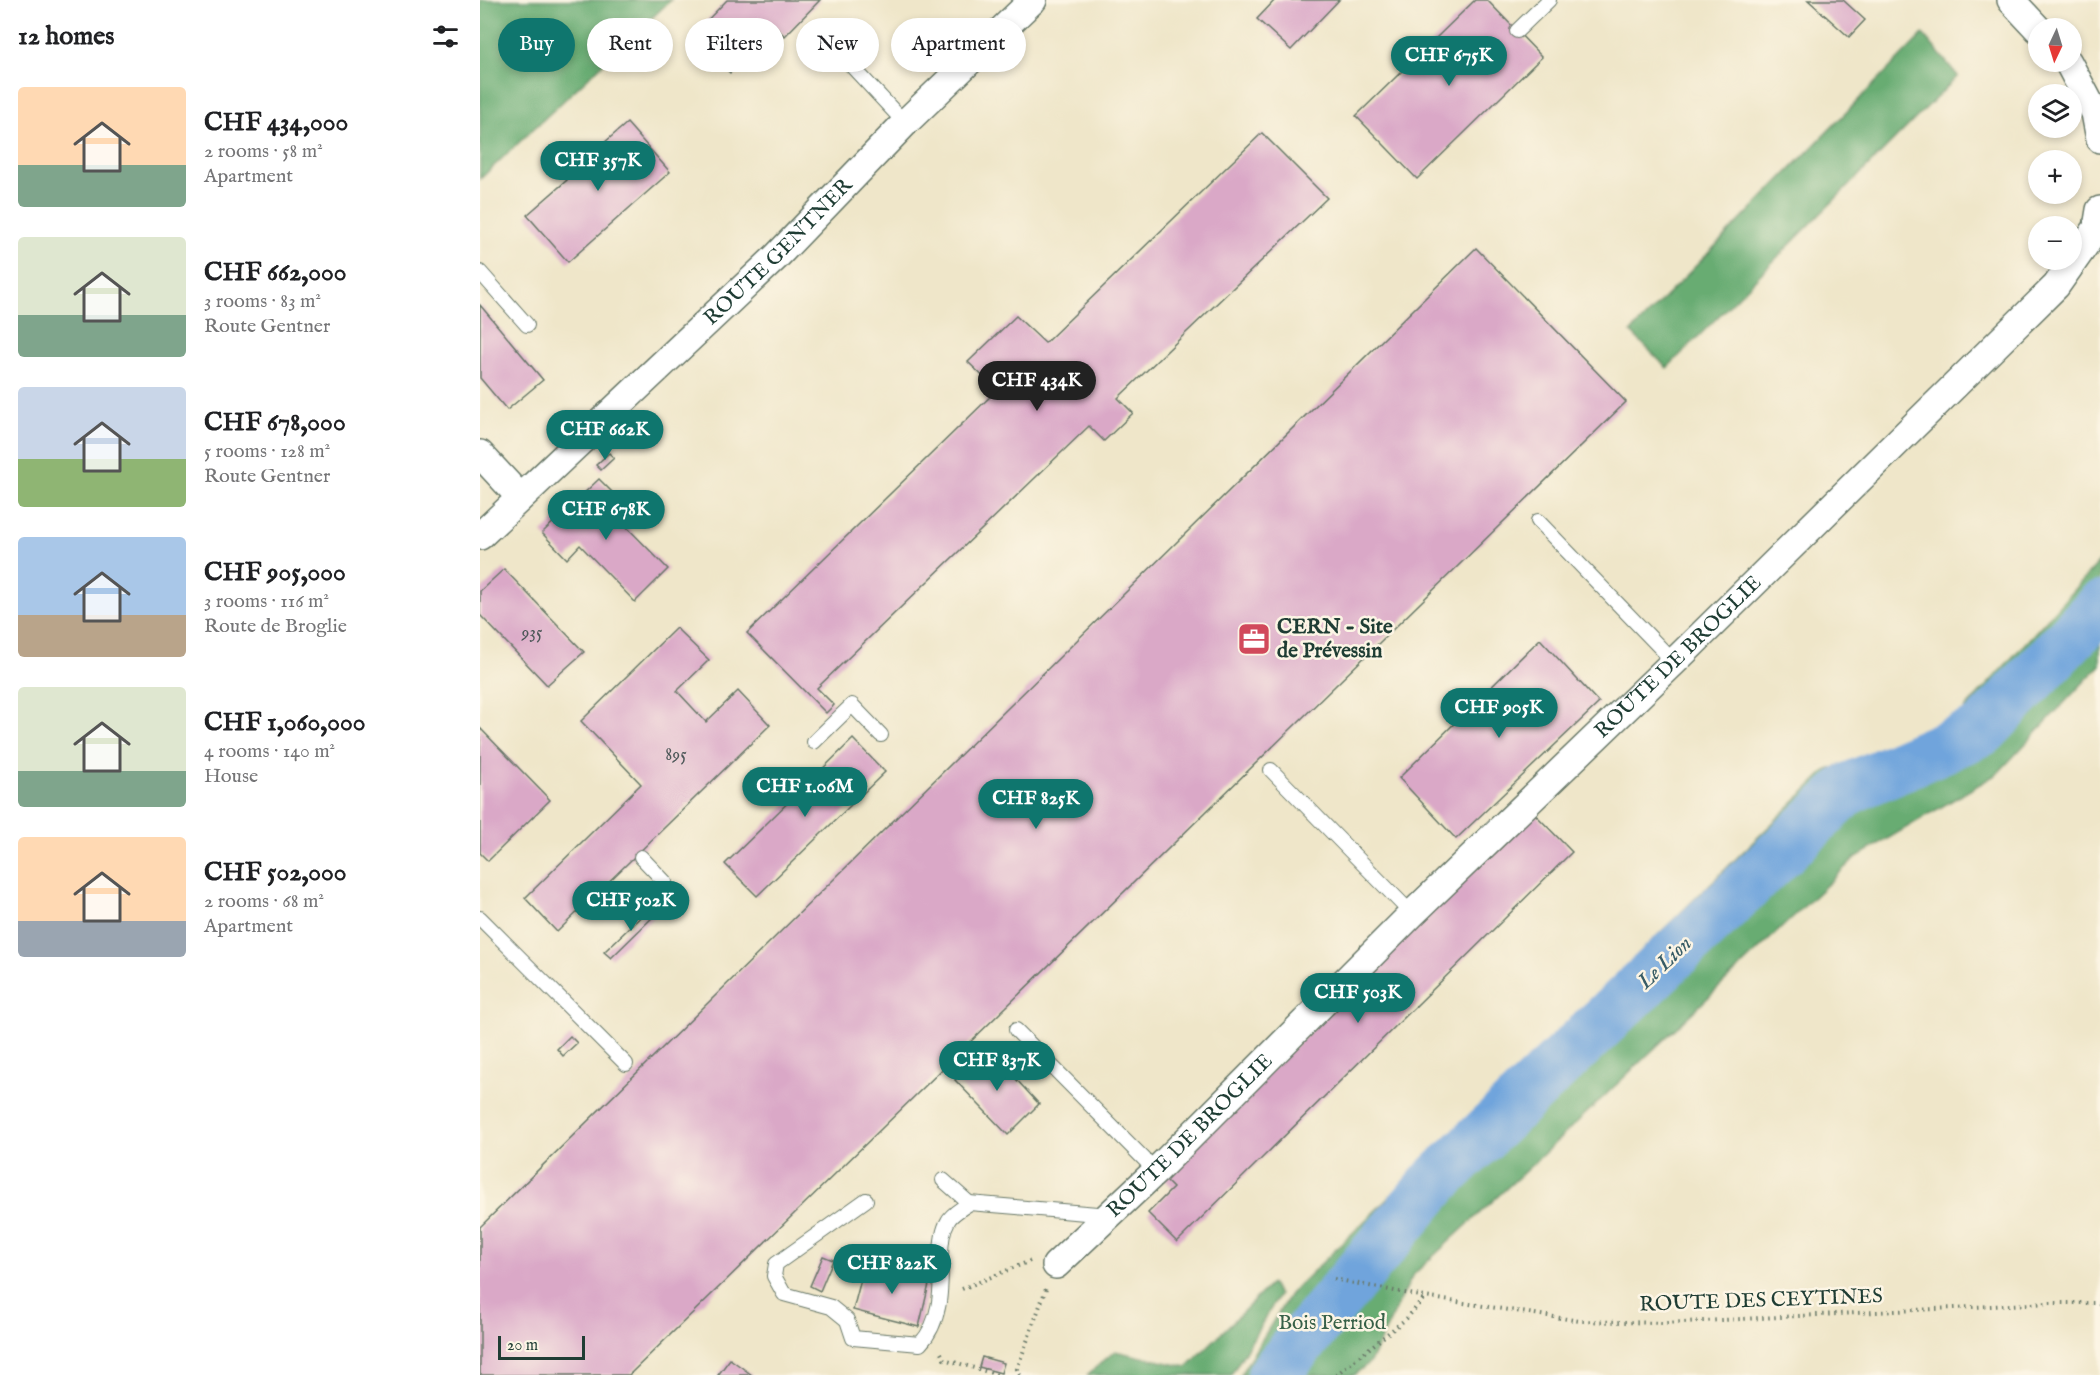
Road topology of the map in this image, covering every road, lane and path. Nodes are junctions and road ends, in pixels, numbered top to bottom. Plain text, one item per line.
1 (1033, 0) edge
2 (1549, 0) edge
3 (2011, 0) edge
4 (2028, 18) edge
5 (1517, 31) dead end
6 (858, 72) edge
7 (2073, 72) edge
8 (905, 123) junction
9 (2100, 139) edge
10 (2100, 210) edge
11 (480, 272) edge
12 (527, 325) dead end
13 (480, 454) edge
14 (520, 498) junction
15 (1538, 521) dead end
16 (480, 536) edge
17 (1674, 662) junction
18 (881, 735) dead end
19 (814, 742) dead end
20 (1271, 770) dead end
21 (641, 857) dead end
22 (665, 882) dead end
23 (1412, 914) junction
24 (480, 918) edge
25 (1016, 1030) dead end
26 (626, 1064) dead end
27 (1156, 1171) junction
28 (943, 1180) dead end
29 (866, 1200) dead end
30 (969, 1203) junction
31 (1109, 1215) junction
32 (1056, 1265) junction
33 (1334, 1279) dead end
34 (1425, 1297) junction
35 (939, 1299) junction
36 (2100, 1303) edge
37 (930, 1334) junction
38 (998, 1375) edge
39 (1020, 1375) edge
40 (1336, 1375) edge

1 - 8 street, ROUTE GENTNER
2 - 5 lane
3 - 4 street
6 - 8 lane
7 - 9 street
8 - 14 street, ROUTE GENTNER
10 - 17 street, ROUTE DE BROGLIE
11 - 12 lane
13 - 14 street
14 - 16 street, ROUTE GENTNER
15 - 17 lane
17 - 23 street, ROUTE DE BROGLIE
18 - 19 lane
20 - 23 lane
21 - 22 lane
23 - 27 street, ROUTE DE BROGLIE
24 - 26 lane
25 - 27 lane
27 - 31 street, ROUTE DE BROGLIE
28 - 30 lane
29 - 37 lane
30 - 31 lane
30 - 35 lane
31 - 32 street, ROUTE DE BROGLIE
32 - 35 path
32 - 39 path
33 - 34 path, ROUTE DES CEYTINES
34 - 36 path, ROUTE DES CEYTINES
34 - 40 path
35 - 37 lane
37 - 38 path

